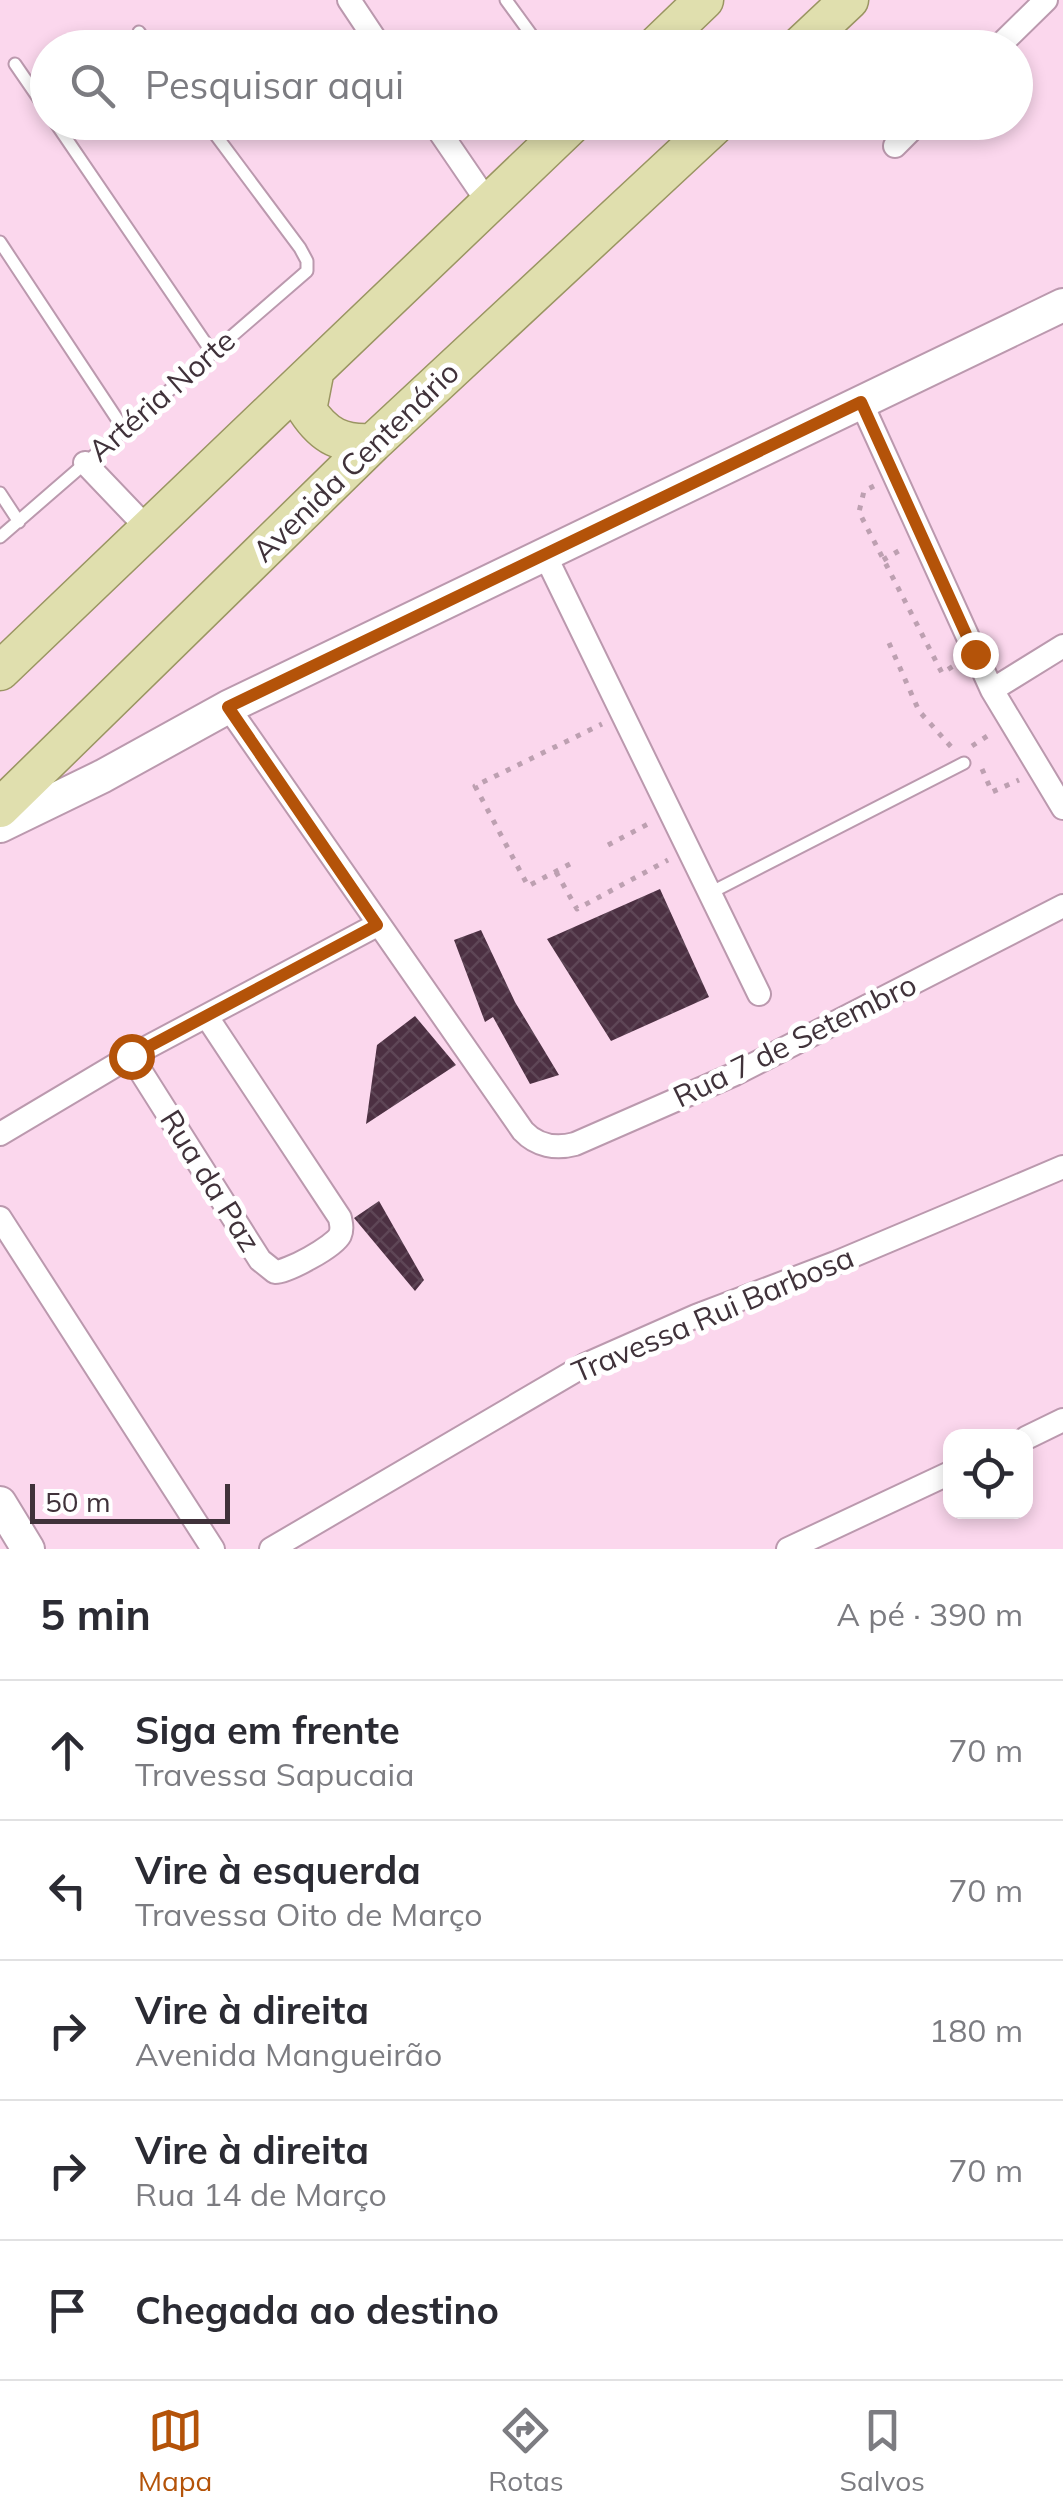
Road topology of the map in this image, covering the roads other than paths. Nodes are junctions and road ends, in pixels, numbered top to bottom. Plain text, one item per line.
1 (349, 0) edge
2 (506, 0) edge
3 (704, 0) edge
4 (849, 0) edge
5 (1046, 0) edge
6 (370, 30) edge
7 (528, 30) edge
8 (673, 30) edge
9 (817, 30) edge
10 (1015, 30) edge
11 (15, 64) dead end
12 (30, 86) edge
13 (67, 140) edge
14 (219, 140) edge
15 (445, 140) edge
16 (555, 140) edge
17 (699, 140) edge
18 (901, 140) edge
19 (895, 146) dead end
20 (489, 204) junction
21 (0, 242) edge
22 (1063, 305) edge
23 (211, 351) junction
24 (314, 374) junction
25 (861, 402) junction
26 (123, 428) junction
27 (252, 433) junction
28 (374, 443) junction
29 (85, 463) junction
30 (0, 493) edge
31 (321, 494) junction
32 (19, 522) junction
33 (149, 530) junction
34 (0, 538) edge
35 (545, 555) junction
36 (1063, 646) edge
37 (0, 671) edge
38 (992, 690) junction
39 (228, 707) junction
40 (100, 712) junction
41 (964, 763) road end
42 (116, 770) junction
43 (0, 808) edge
44 (1063, 808) edge
45 (0, 826) edge
46 (710, 893) junction
47 (1063, 906) edge
48 (377, 925) junction
49 (758, 994) dead end
50 (207, 1017) junction
51 (131, 1056) junction
52 (0, 1134) edge
53 (1063, 1167) edge
54 (0, 1218) edge
55 (1063, 1420) edge
56 (1033, 1435) edge
57 (943, 1476) edge
58 (0, 1503) edge
59 (28, 1549) edge
60 (212, 1549) edge
61 (271, 1549) edge
62 (788, 1549) edge

1 - 6 street
2 - 7 lane
3 - 8 main road
4 - 9 main road
5 - 10 street
11 - 12 lane
13 - 23 lane
14 - 23 lane, Artéria Norte
15 - 20 street
16 - 20 main road
17 - 28 main road, Avenida Centenário
18 - 19 street
20 - 24 main road
21 - 26 lane
22 - 25 street
23 - 26 lane, Artéria Norte
24 - 27 main road
24 - 28 main road
25 - 35 street
25 - 38 street
26 - 29 lane, Artéria Norte
27 - 31 main road
27 - 33 main road
28 - 31 main road, Avenida Centenário
29 - 32 lane, Artéria Norte
29 - 33 street
30 - 32 lane
31 - 40 main road, Avenida Centenário
32 - 34 lane, Artéria Norte
33 - 37 main road
35 - 39 street
35 - 46 street
36 - 38 street
38 - 44 street
39 - 42 street
39 - 48 street
40 - 42 street
40 - 43 main road, Avenida Centenário
41 - 46 lane
42 - 45 street
46 - 49 street
47 - 48 street, Rua 7 de Setembro
48 - 50 street
50 - 51 street
50 - 51 street, Rua da Paz
51 - 52 street
53 - 61 street, Travessa Rui Barbosa
54 - 60 street
55 - 56 street
57 - 62 street
58 - 59 street

